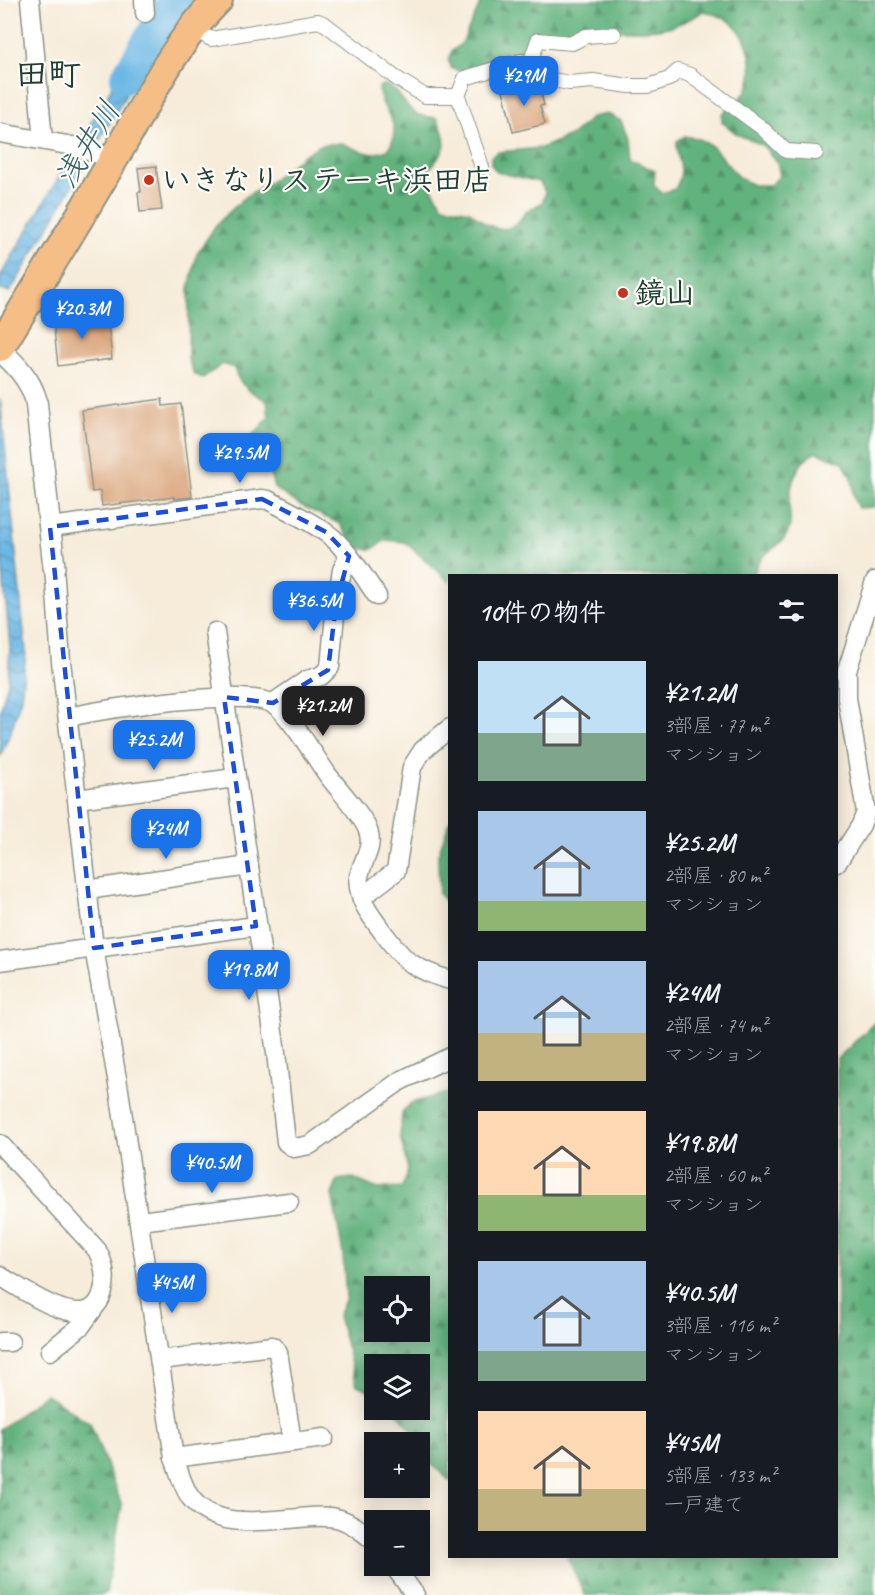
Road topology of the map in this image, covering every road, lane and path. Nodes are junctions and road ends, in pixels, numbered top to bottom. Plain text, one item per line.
1 (30, 0) edge
2 (218, 0) edge
3 (193, 29) junction
4 (614, 34) dead end
5 (528, 69) junction
6 (458, 96) junction
7 (0, 133) edge
8 (43, 140) junction
9 (816, 153) dead end
10 (104, 156) junction
11 (482, 167) dead end
12 (0, 349) edge
13 (50, 527) junction
14 (349, 556) junction
15 (54, 567) joint
16 (875, 581) edge
17 (377, 596) dead end
18 (215, 632) dead end
19 (224, 697) junction
20 (273, 703) junction
21 (68, 717) junction
22 (448, 730) edge
23 (235, 778) junction
24 (77, 799) junction
25 (838, 861) edge
26 (249, 866) junction
27 (87, 890) junction
28 (362, 897) junction
29 (256, 926) junction
30 (94, 948) junction
31 (0, 961) edge
32 (448, 979) edge
33 (448, 1058) edge
34 (0, 1144) edge
35 (289, 1202) dead end
36 (140, 1221) junction
37 (0, 1276) edge
38 (94, 1308) junction
39 (50, 1351) dead end
40 (160, 1360) junction
41 (324, 1438) dead end
42 (292, 1442) junction
43 (174, 1458) junction
44 (364, 1534) edge
45 (401, 1576) edge
46 (415, 1595) edge

1 - 8 street
2 - 3 highway
3 - 6 street
3 - 10 highway
4 - 5 street
5 - 6 street
5 - 9 street
6 - 11 street
7 - 8 street
8 - 10 street
10 - 12 highway
12 - 13 street
13 - 14 street
13 - 15 street
14 - 17 street
14 - 20 street
15 - 21 street
16 - 25 street
18 - 19 street
19 - 20 street
19 - 21 street
19 - 23 street
20 - 28 street
21 - 24 street
22 - 28 street
23 - 24 street
23 - 26 street
24 - 27 street
26 - 27 street
26 - 29 street
27 - 30 street
28 - 32 street
29 - 30 street
29 - 33 street
30 - 31 street
30 - 36 street
34 - 38 street
35 - 36 street
36 - 40 street
37 - 38 street
38 - 39 street
40 - 42 street
40 - 43 street
41 - 42 street
42 - 43 street
43 - 44 street
45 - 46 street

